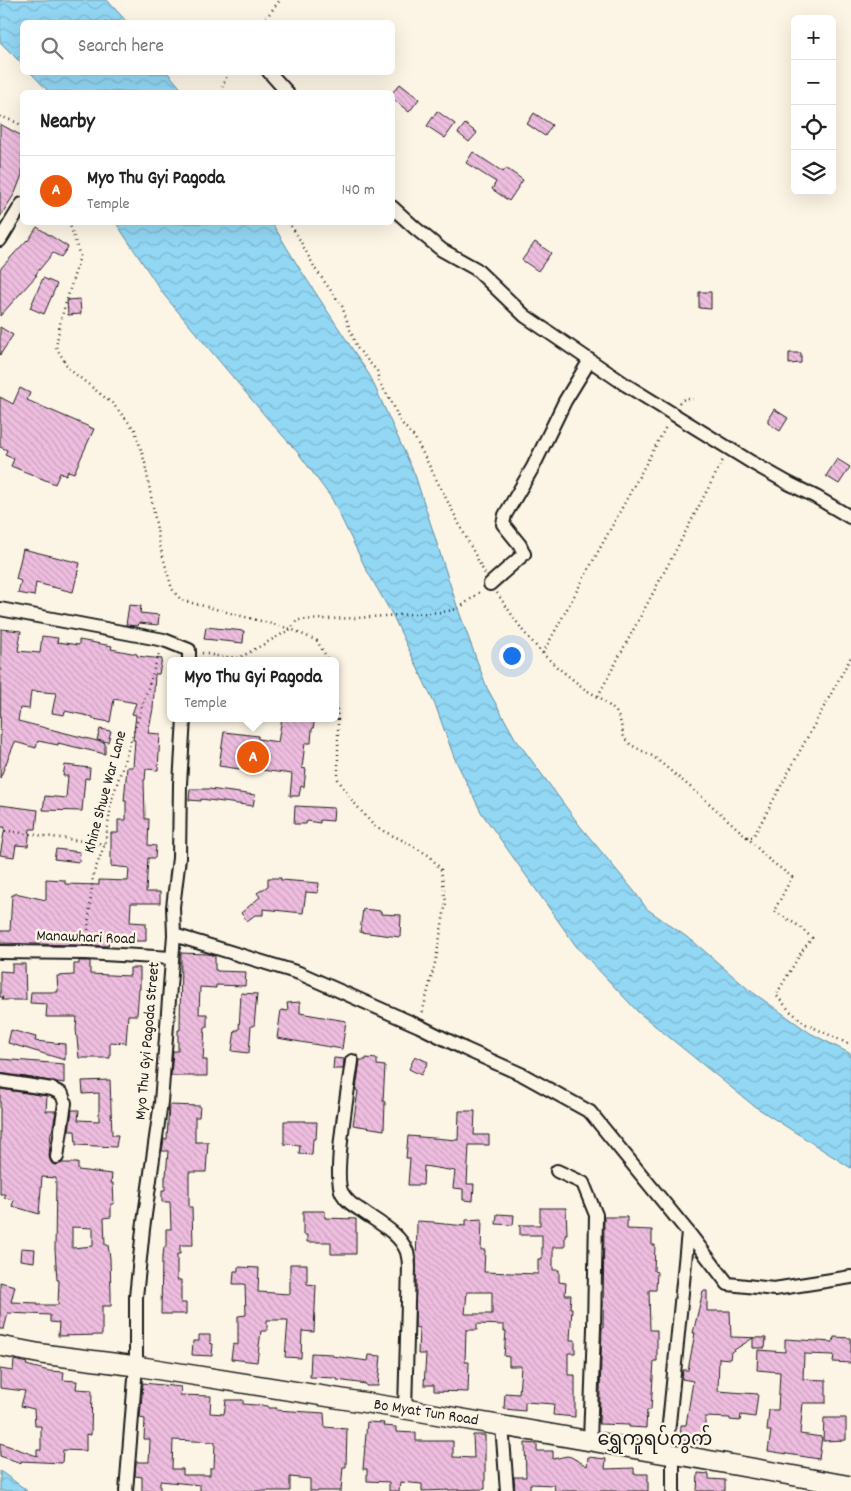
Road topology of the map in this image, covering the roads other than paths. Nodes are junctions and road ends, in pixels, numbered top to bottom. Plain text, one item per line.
1 (272, 75) edge
2 (285, 90) edge
3 (20, 207) edge
4 (395, 211) edge
5 (0, 240) edge
6 (590, 360) junction
7 (850, 517) edge
8 (490, 584) road end
9 (0, 609) edge
10 (189, 656) edge
11 (184, 722) edge
12 (174, 936) junction
13 (0, 952) edge
14 (172, 958) junction
15 (352, 1060) dead end
16 (0, 1081) edge
17 (57, 1157) dead end
18 (557, 1171) dead end
19 (688, 1232) junction
20 (851, 1277) edge
21 (0, 1346) edge
22 (136, 1366) junction
23 (405, 1409) junction
24 (502, 1425) junction
25 (590, 1441) junction
26 (669, 1454) junction
27 (851, 1486) edge
28 (126, 1491) edge
29 (508, 1491) edge
30 (673, 1491) edge

1 - 2 street
3 - 5 street
4 - 6 street
6 - 7 street
6 - 8 street
9 - 10 street
11 - 12 street, Myo Thu Gyi Pagoda Street
12 - 14 street, Myo Thu Gyi Pagoda Street
12 - 19 street
13 - 14 street, Manawhari Road
14 - 22 street, Myo Thu Gyi Pagoda Street
15 - 23 street
16 - 17 street
18 - 25 street
19 - 20 street
19 - 26 street
21 - 22 main road, Bo Myat Tun Road
22 - 23 main road, Bo Myat Tun Road
22 - 28 street, Myo Thu Gyi Pagoda Street
23 - 24 main road, Bo Myat Tun Road
24 - 25 main road, Bo Myat Tun Road
24 - 29 street
25 - 26 main road, Bo Myat Tun Road
26 - 27 main road, Bo Myat Tun Road
26 - 30 street

